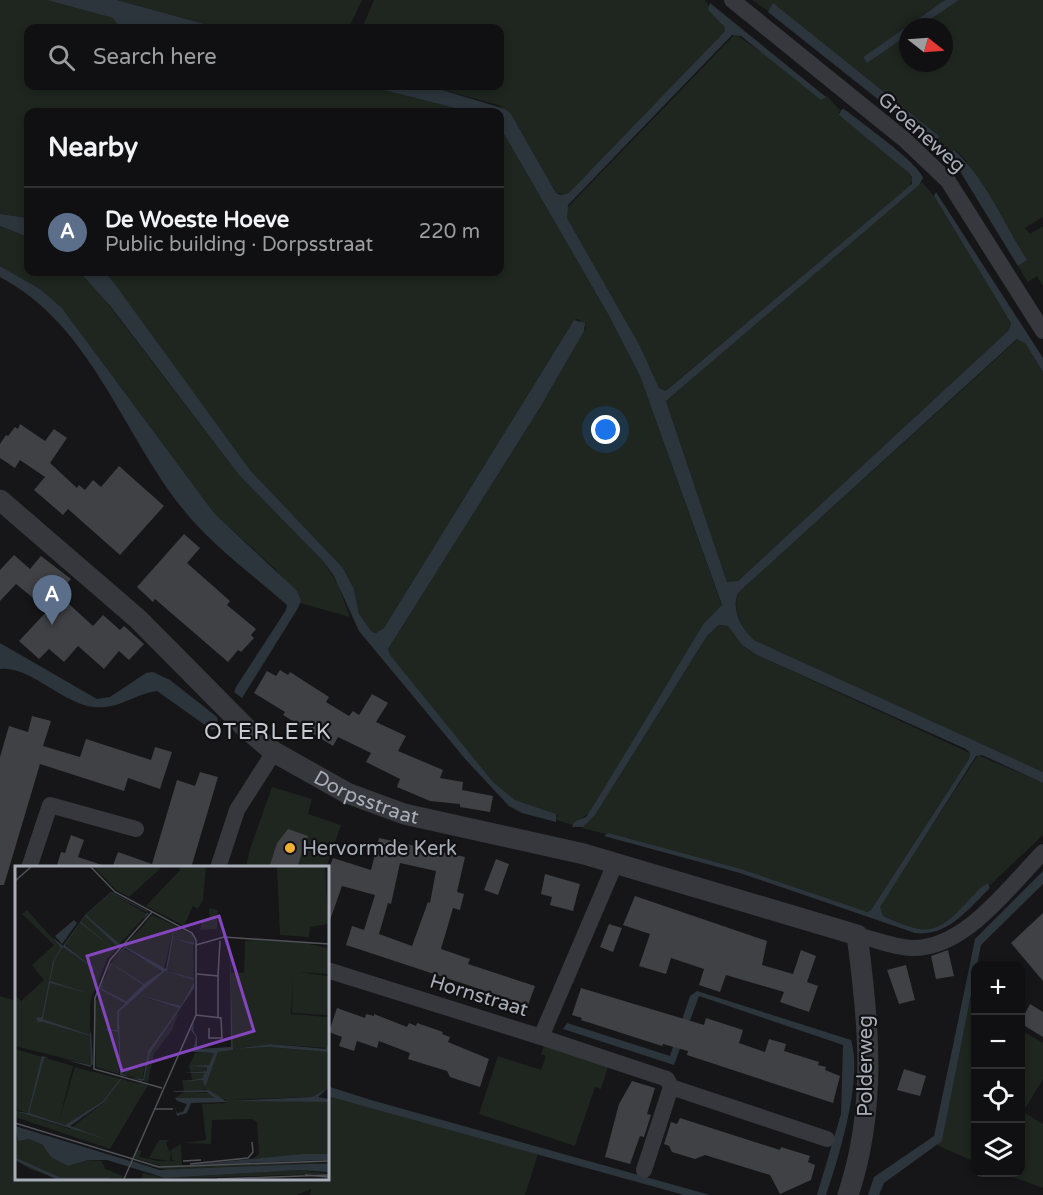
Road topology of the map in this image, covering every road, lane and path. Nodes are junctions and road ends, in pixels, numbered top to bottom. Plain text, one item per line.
1 (732, 0) edge
2 (1043, 331) edge
3 (0, 500) edge
4 (274, 752) junction
5 (136, 829) dead end
6 (1043, 852) edge
7 (615, 864) junction
8 (30, 866) edge
9 (219, 866) edge
10 (857, 935) junction
11 (328, 970) edge
12 (541, 1037) junction
13 (670, 1087) junction
14 (827, 1139) dead end
15 (644, 1170) dead end
16 (848, 1195) edge

1 - 2 street, Groeneweg
3 - 4 street, Dorpsstraat
4 - 7 street, Dorpsstraat
4 - 9 street
5 - 8 street
6 - 10 street
7 - 10 street, Dorpsstraat
7 - 12 street, Hornstraat
10 - 16 street, Polderweg
11 - 12 street, Hornstraat
12 - 13 street
13 - 14 street
13 - 15 street

